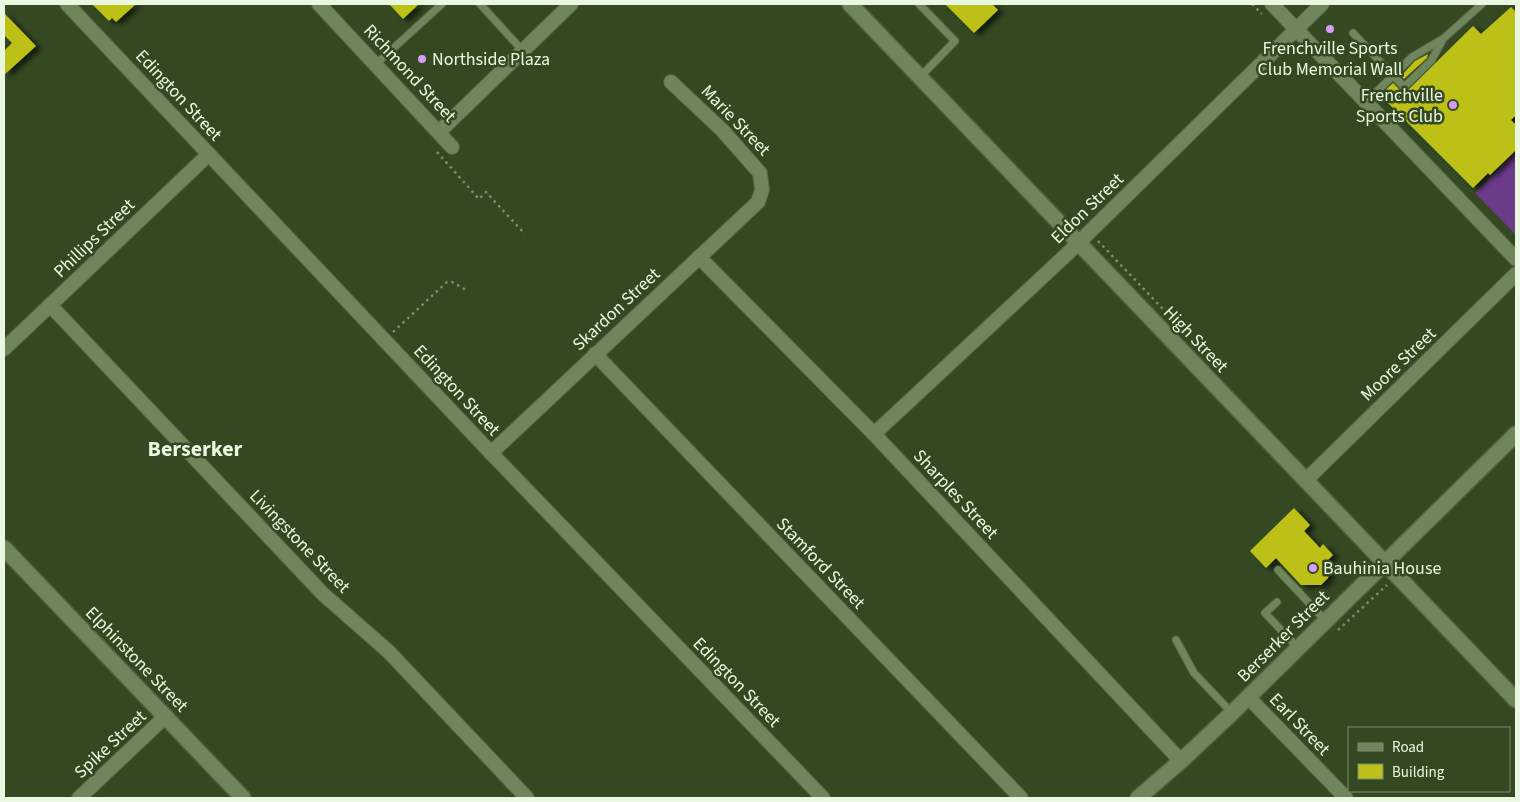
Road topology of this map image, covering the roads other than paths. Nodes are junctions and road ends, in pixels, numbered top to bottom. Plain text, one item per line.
1 (67, 4) edge
2 (319, 4) edge
3 (442, 4) edge
4 (480, 4) edge
5 (571, 4) edge
6 (850, 4) edge
7 (919, 4) edge
8 (1272, 4) edge
9 (1322, 4) edge
10 (1482, 4) edge
11 (1296, 29) junction
12 (1353, 33) dead end
13 (1444, 38) junction
14 (523, 51) junction
15 (376, 64) junction
16 (1393, 75) junction
17 (920, 77) junction
18 (671, 82) dead end
19 (1366, 102) junction
20 (439, 132) junction
21 (452, 147) dead end
22 (209, 154) junction
23 (762, 190) joint
24 (1079, 243) junction
25 (699, 257) junction
26 (1516, 259) edge
27 (1516, 274) edge
28 (50, 305) junction
29 (4, 349) edge
30 (595, 354) junction
31 (874, 434) junction
32 (1516, 434) edge
33 (491, 453) junction
34 (1306, 480) junction
35 (4, 548) edge
36 (1384, 563) junction
37 (1278, 570) dead end
38 (1277, 602) dead end
39 (1325, 620) junction
40 (1176, 640) dead end
41 (1298, 648) junction
42 (1248, 697) junction
43 (1516, 700) edge
44 (1232, 712) junction
45 (166, 716) junction
46 (1181, 761) junction
47 (79, 798) edge
48 (243, 798) edge
49 (527, 798) edge
50 (823, 798) edge
51 (1021, 798) edge
52 (1138, 798) edge
53 (1346, 798) edge

1 - 22 street, Edington Street
2 - 15 street, Richmond Street
3 - 15 lane
4 - 14 lane
5 - 14 street
6 - 17 main road, High Street
7 - 17 lane
8 - 11 street
9 - 11 street, Eldon Street
10 - 13 lane
11 - 19 street
11 - 24 street, Eldon Street
12 - 16 lane
13 - 16 lane
13 - 16 lane
14 - 20 street
15 - 20 street, Richmond Street
16 - 19 lane
17 - 24 main road, High Street
18 - 23 street, Marie Street
19 - 26 street
20 - 21 street, Richmond Street
22 - 28 street, Phillips Street
22 - 33 street, Edington Street
23 - 25 street, Skardon Street
24 - 31 street, Eldon Street
24 - 34 main road, High Street
25 - 30 street, Skardon Street
25 - 31 street, Sharples Street
27 - 34 street, Moore Street
28 - 29 street, Phillips Street
28 - 49 street, Livingstone Street
30 - 33 street, Skardon Street
30 - 51 street, Stamford Street
31 - 46 street, Sharples Street
32 - 36 main road, Berserker Street
33 - 50 street, Edington Street
34 - 36 main road, High Street
35 - 45 main road, Elphinstone Street
36 - 39 main road, Berserker Street
36 - 43 main road, High Street
37 - 39 lane
38 - 41 lane
39 - 41 main road, Berserker Street
40 - 44 lane
41 - 42 main road, Berserker Street
42 - 44 main road, Berserker Street
42 - 53 street, Earl Street
44 - 46 main road, Berserker Street
45 - 47 street, Spike Street
45 - 48 main road, Elphinstone Street
46 - 52 main road, Berserker Street

